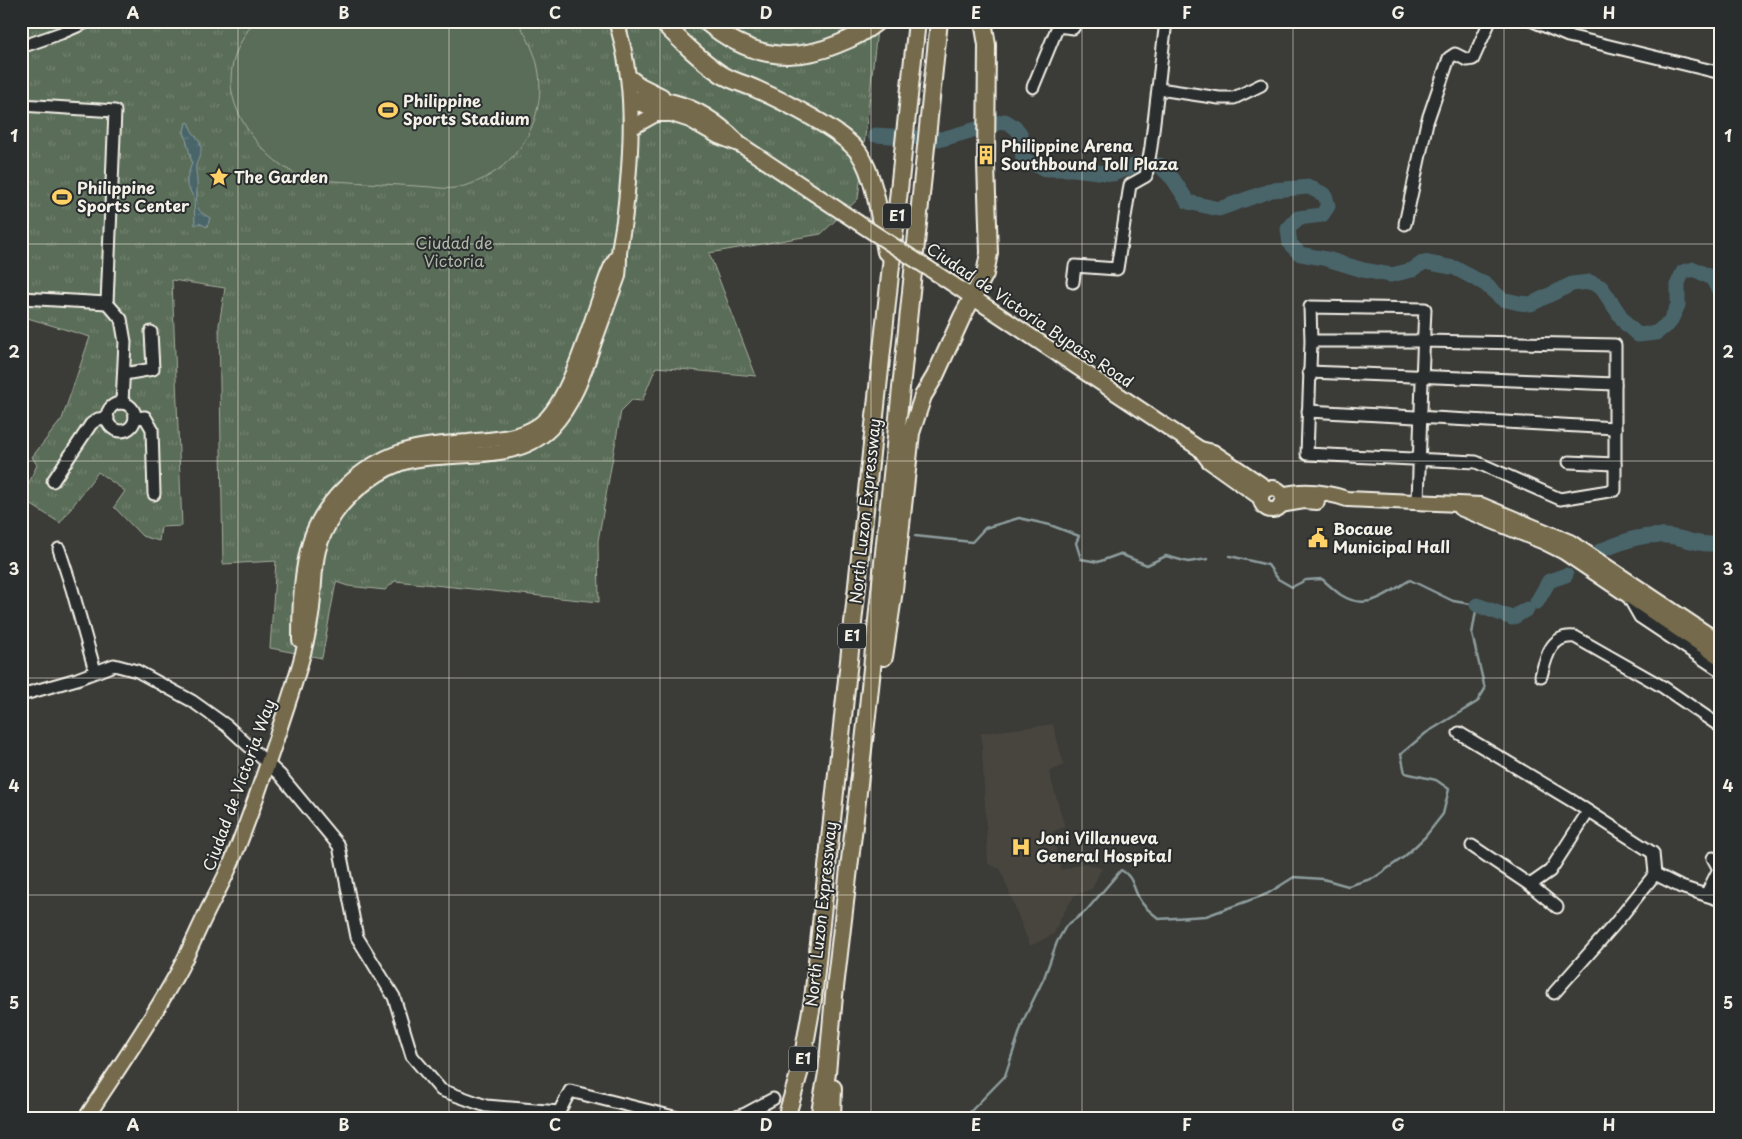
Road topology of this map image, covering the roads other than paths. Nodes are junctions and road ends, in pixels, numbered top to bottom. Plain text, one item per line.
1 (89, 21) edge
2 (616, 21) edge
3 (661, 21) edge
4 (705, 21) edge
5 (878, 21) edge
6 (918, 21) edge
7 (939, 21) edge
8 (983, 21) edge
9 (1077, 21) edge
10 (1166, 21) edge
11 (1490, 21) edge
12 (1533, 21) edge
13 (21, 47) edge
14 (1721, 73) edge
15 (628, 76) junction
16 (1262, 85) dead end
17 (1033, 86) dead end
18 (1158, 89) junction
19 (630, 99) junction
20 (21, 106) edge
21 (672, 108) junction
22 (631, 128) junction
23 (1405, 224) dead end
24 (891, 273) junction
25 (1073, 282) dead end
26 (21, 298) edge
27 (973, 298) junction
28 (106, 303) junction
29 (151, 332) dead end
30 (1311, 341) junction
31 (1424, 341) junction
32 (1309, 372) junction
33 (124, 374) junction
34 (1423, 376) junction
35 (1615, 384) junction
36 (122, 403) junction
37 (1308, 411) junction
38 (1421, 417) junction
39 (108, 418) junction
40 (135, 418) junction
41 (1615, 428) junction
42 (1419, 459) junction
43 (1569, 462) dead end
44 (1615, 464) junction
45 (54, 481) dead end
46 (1264, 493) junction
47 (154, 494) dead end
48 (1281, 500) junction
49 (1418, 502) junction
50 (59, 549) dead end
51 (1605, 573) junction
52 (1628, 596) junction
53 (1721, 643) edge
54 (1721, 658) edge
55 (95, 671) junction
56 (1721, 671) edge
57 (1541, 676) dead end
58 (21, 695) edge
59 (868, 707) junction
60 (1721, 727) edge
61 (1459, 733) dead end
62 (268, 764) junction
63 (1588, 812) junction
64 (1472, 846) dead end
65 (1713, 858) dead end
66 (1655, 874) junction
67 (1530, 885) junction
68 (1706, 895) junction
69 (1721, 900) edge
70 (1557, 907) dead end
71 (1554, 993) dead end
72 (773, 1099) dead end
73 (486, 1106) junction
74 (822, 1117) edge
75 (86, 1118) edge
76 (481, 1118) edge
77 (678, 1118) edge
78 (733, 1118) edge
79 (786, 1118) edge

1 - 13 street
2 - 15 main road, Ciudad de Victoria Way
3 - 24 highway
4 - 5 highway
6 - 24 highway, North Luzon Expressway / E1
7 - 59 highway, North Luzon Expressway / E1
8 - 27 highway
9 - 17 street
10 - 18 street
11 - 23 street
12 - 14 street
15 - 19 main road, Ciudad de Victoria Way
15 - 21 main road
16 - 18 street
18 - 25 street
19 - 21 main road, Ciudad de Victoria Bypass Road
19 - 22 main road, Ciudad de Victoria Way
20 - 28 street
21 - 22 main road
21 - 27 main road, Ciudad de Victoria Bypass Road, bridge
22 - 62 main road, Ciudad de Victoria Way
24 - 79 highway, North Luzon Expressway / E1
26 - 28 street
27 - 46 main road, Ciudad de Victoria Bypass Road
27 - 59 highway
28 - 33 street
29 - 33 street
30 - 31 street
30 - 31 street
30 - 32 street
31 - 34 street
31 - 35 street
32 - 34 street
32 - 37 street
33 - 36 street
34 - 35 street
34 - 38 street
35 - 41 street
36 - 39 street
36 - 40 street
37 - 38 street
37 - 42 street
38 - 41 street
38 - 42 street
39 - 40 street
39 - 45 street
40 - 47 street
41 - 44 street
42 - 44 street
42 - 49 street
43 - 44 street
46 - 48 main road
46 - 48 main road
48 - 49 main road
49 - 51 main road
50 - 55 street
51 - 52 main road
51 - 53 main road
52 - 54 main road
52 - 56 street
55 - 58 street
55 - 62 street
57 - 60 street
59 - 74 highway, North Luzon Expressway / E1
61 - 63 street
62 - 73 street
62 - 75 main road, Ciudad de Victoria Way
63 - 66 street
63 - 67 street
64 - 67 street
65 - 68 street
66 - 68 street
66 - 71 street
67 - 70 street
68 - 69 street
72 - 78 street
73 - 76 street
73 - 77 street

